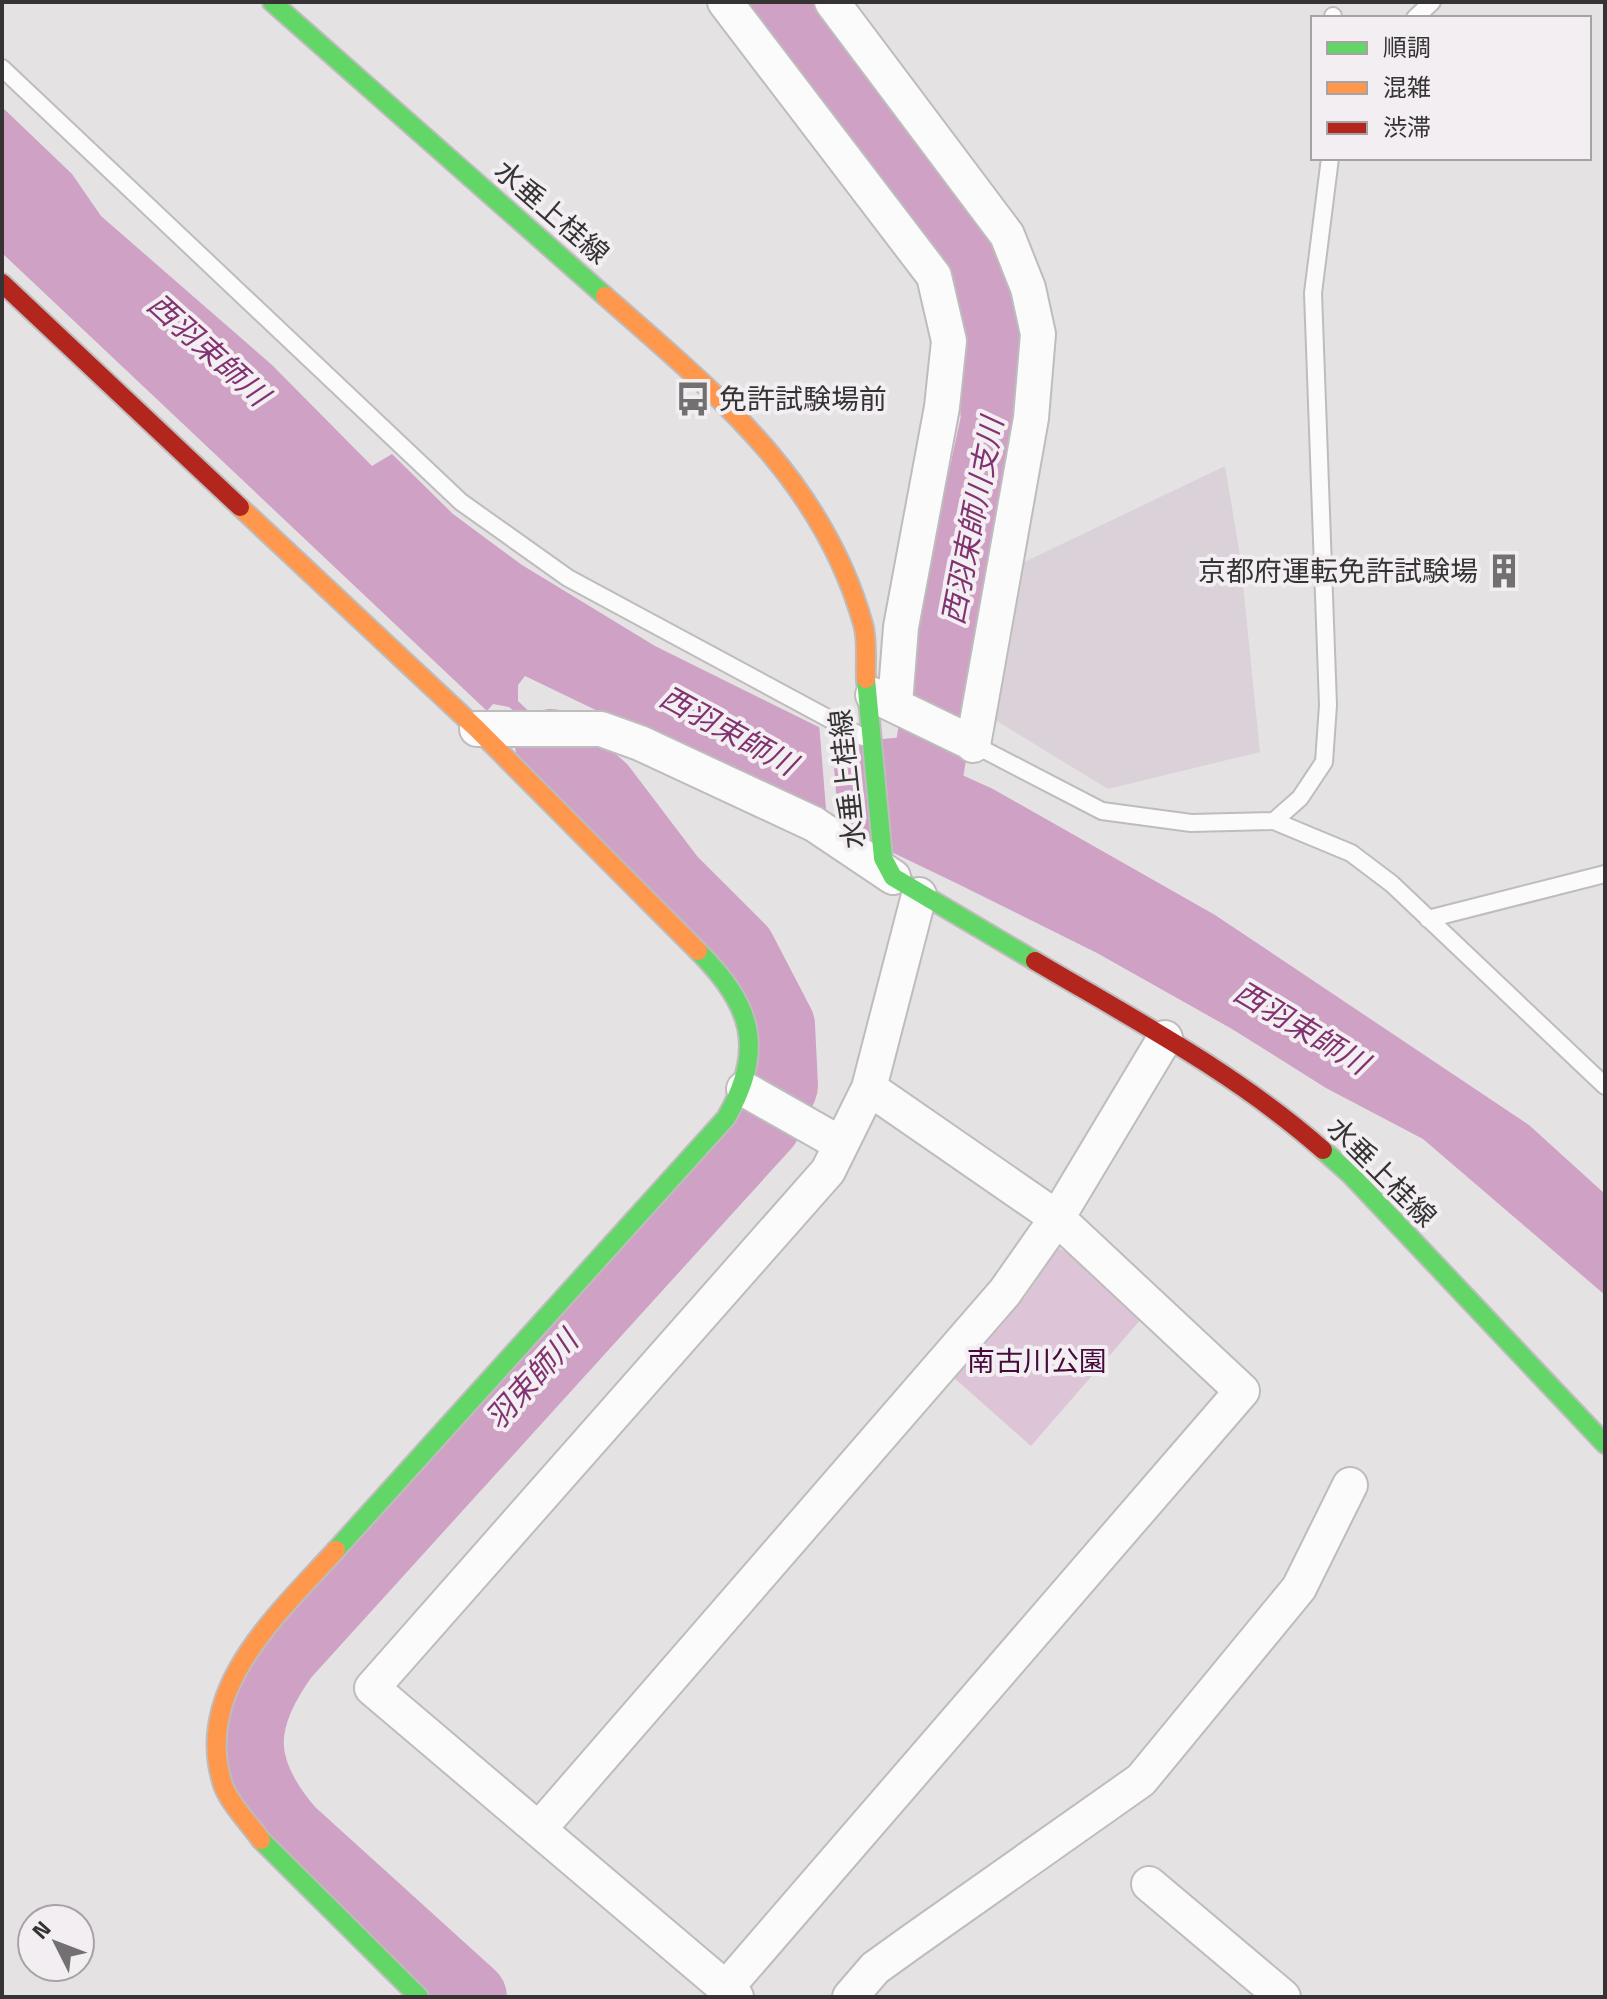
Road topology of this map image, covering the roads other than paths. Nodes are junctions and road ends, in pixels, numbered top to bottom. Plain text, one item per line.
1 (272, 2) edge
2 (725, 2) edge
3 (832, 2) edge
4 (1432, 2) edge
5 (1417, 16) edge
6 (2, 68) edge
7 (1330, 160) edge
8 (2, 283) edge
9 (880, 698) junction
10 (477, 729) junction
11 (869, 734) junction
12 (969, 742) junction
13 (1274, 821) junction
14 (1605, 874) edge
15 (898, 877) junction
16 (1428, 919) junction
17 (1165, 1038) junction
18 (1605, 1086) edge
19 (869, 1088) junction
20 (744, 1089) junction
21 (841, 1144) junction
22 (1057, 1218) junction
23 (1605, 1444) edge
24 (1350, 1485) dead end
25 (539, 1829) junction
26 (1149, 1884) dead end
27 (731, 1993) edge
28 (419, 1997) edge
29 (850, 1997) edge
30 (1283, 1997) edge

1 - 9 street, 水垂上桂線
2 - 9 street
3 - 12 street
4 - 5 lane
6 - 11 lane
7 - 13 lane
8 - 10 street
9 - 11 street, 水垂上桂線
9 - 12 street
10 - 15 street
10 - 20 street
11 - 15 street, 水垂上桂線
12 - 13 lane
13 - 16 lane
14 - 16 lane
15 - 17 street, 水垂上桂線
15 - 19 street
16 - 18 lane
17 - 22 street
17 - 23 street, 水垂上桂線
19 - 21 street
19 - 22 street
20 - 21 street
20 - 28 street
21 - 25 street
22 - 25 street
22 - 27 street
24 - 29 street
25 - 27 street
26 - 30 street

